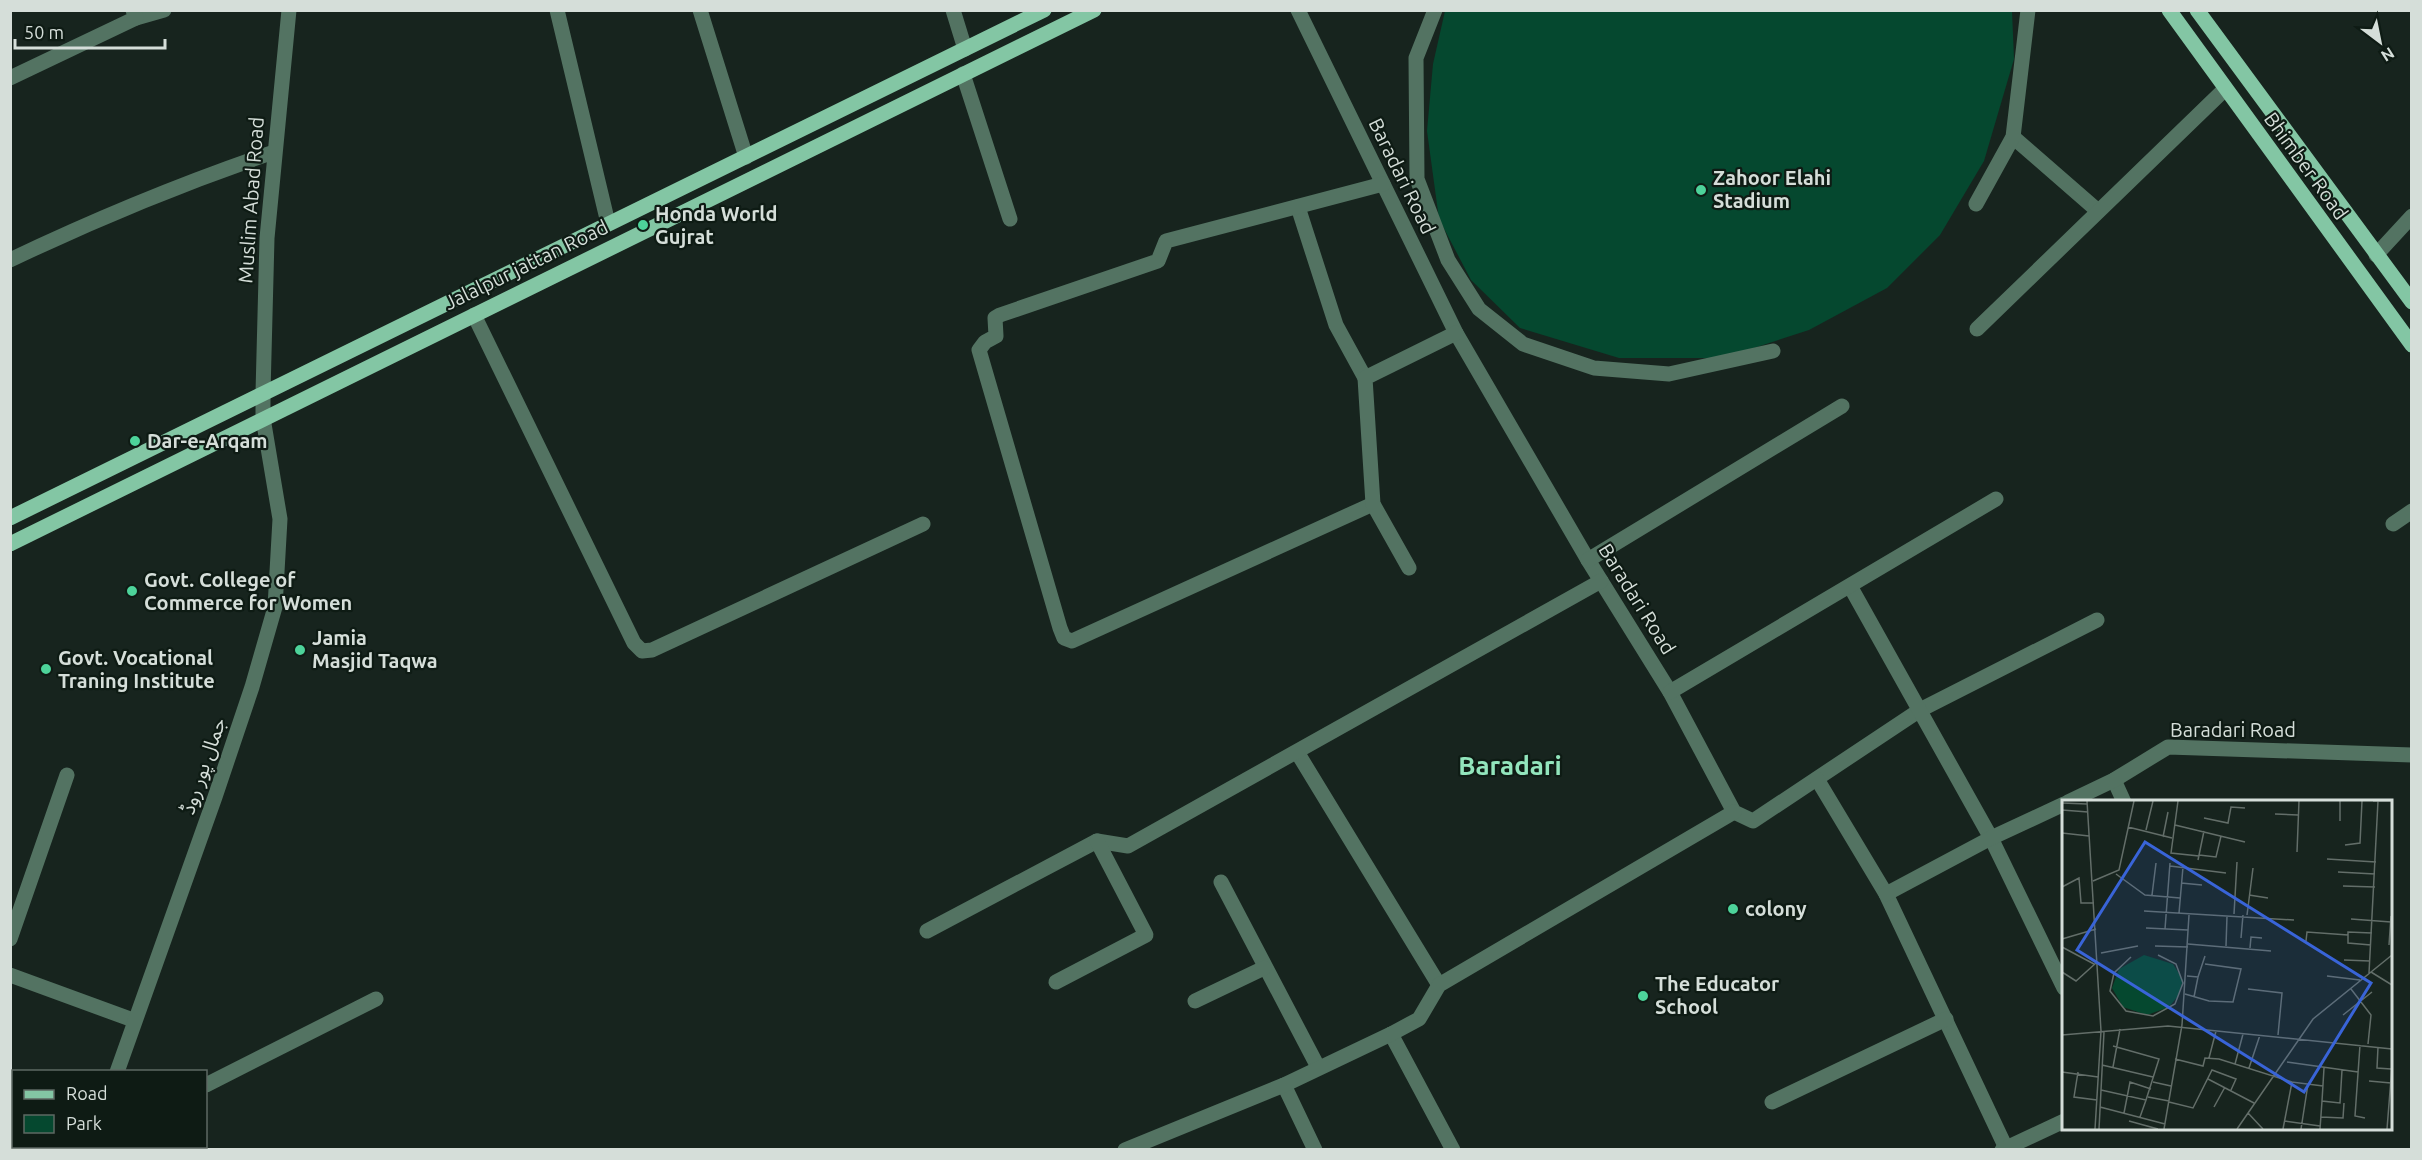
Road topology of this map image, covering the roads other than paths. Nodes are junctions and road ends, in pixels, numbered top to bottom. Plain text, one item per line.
1 (164, 10) edge
2 (289, 10) edge
3 (557, 10) edge
4 (700, 10) edge
5 (953, 10) edge
6 (1044, 10) edge
7 (1094, 10) edge
8 (1298, 10) edge
9 (1435, 10) edge
10 (2028, 10) edge
11 (2169, 10) edge
12 (135, 14) edge
13 (2204, 15) edge
14 (965, 49) junction
15 (963, 74) junction
16 (10, 78) edge
17 (2224, 90) junction
18 (846, 107) junction
19 (854, 127) junction
20 (2013, 137) junction
21 (274, 152) junction
22 (746, 157) junction
23 (1383, 184) junction
24 (1976, 204) dead end
25 (1298, 207) junction
26 (2098, 211) junction
27 (2412, 216) edge
28 (1010, 219) dead end
29 (608, 223) junction
30 (2376, 255) junction
31 (10, 260) edge
32 (2412, 302) edge
33 (474, 315) junction
34 (1977, 328) dead end
35 (1456, 333) junction
36 (2412, 345) edge
37 (1773, 351) dead end
38 (1365, 378) junction
39 (263, 393) junction
40 (1842, 406) dead end
41 (263, 418) junction
42 (1996, 500) dead end
43 (1373, 504) junction
44 (2412, 511) edge
45 (10, 518) edge
46 (923, 524) dead end
47 (2393, 524) dead end
48 (10, 544) edge
49 (1588, 560) junction
50 (1409, 568) dead end
51 (1601, 580) junction
52 (1850, 586) junction
53 (2097, 620) dead end
54 (1670, 692) junction
55 (1920, 710) junction
56 (1297, 752) junction
57 (2412, 755) edge
58 (67, 775) dead end
59 (1817, 779) junction
60 (2114, 780) junction
61 (2070, 800) edge
62 (2124, 800) edge
63 (2062, 805) edge
64 (1734, 812) junction
65 (1991, 838) junction
66 (1097, 841) junction
67 (1221, 882) dead end
68 (1886, 894) junction
69 (927, 931) dead end
70 (10, 939) edge
71 (1264, 968) junction
72 (10, 975) edge
73 (1056, 982) dead end
74 (2062, 984) edge
75 (1439, 985) junction
76 (376, 999) dead end
77 (1195, 1001) dead end
78 (1946, 1019) junction
79 (133, 1020) junction
80 (1391, 1034) junction
81 (1318, 1067) junction
82 (117, 1070) edge
83 (207, 1084) edge
84 (1284, 1085) junction
85 (1772, 1102) dead end
86 (2062, 1122) edge
87 (1125, 1149) edge
88 (1316, 1149) edge
89 (1453, 1149) edge
90 (2004, 1149) edge

1 - 12 street
2 - 21 street, Muslim Abad Road
3 - 29 street
4 - 22 street
5 - 14 street
6 - 14 main road, Jalalpur jattan Road
7 - 15 main road, Jalalpur jattan Road
8 - 23 street, Baradari Road
9 - 37 street
10 - 20 street
11 - 17 main road, Bhimber Road
12 - 16 street
13 - 30 main road, Bhimber Road
14 - 18 main road, Jalalpur jattan Road
15 - 19 main road, Jalalpur jattan Road
15 - 28 street
17 - 26 street
17 - 36 main road, Bhimber Road
18 - 19 main road
18 - 22 main road, Jalalpur jattan Road
19 - 33 main road, Jalalpur jattan Road
20 - 24 street
20 - 26 street
21 - 31 street
21 - 39 street, Muslim Abad Road
22 - 29 main road, Jalalpur jattan Road
23 - 25 street
23 - 35 street, Baradari Road
25 - 38 street
25 - 43 street
26 - 34 street
27 - 30 street
29 - 39 main road, Jalalpur jattan Road
30 - 32 main road, Bhimber Road
33 - 41 main road, Jalalpur jattan Road
33 - 46 street
35 - 38 street
35 - 49 street, Baradari Road
38 - 43 street
39 - 41 street, جمال پور روڈ
39 - 45 main road, Jalalpur jattan Road
40 - 49 street
41 - 48 main road, Jalalpur jattan Road
41 - 79 street, جمال پور روڈ
42 - 52 street
43 - 50 street
44 - 47 street
49 - 51 street, Baradari Road
51 - 54 street, Baradari Road
51 - 56 street
52 - 54 street
52 - 55 street
53 - 55 street
54 - 64 street, Baradari Road
55 - 59 street
55 - 65 street
56 - 66 street
56 - 75 street
57 - 60 street, Baradari Road
58 - 70 street
59 - 64 street
59 - 68 street
60 - 61 street, Baradari Road
60 - 62 street
63 - 65 street
64 - 75 street
65 - 68 street
65 - 74 street
66 - 69 street
66 - 73 street
67 - 71 street
68 - 78 street
71 - 77 street
71 - 81 street
72 - 79 street
75 - 80 street
76 - 83 street
78 - 85 street
78 - 90 street
79 - 82 street, جمال پور روڈ
80 - 81 street
80 - 89 street
81 - 84 street
84 - 87 street
84 - 88 street
86 - 90 street

